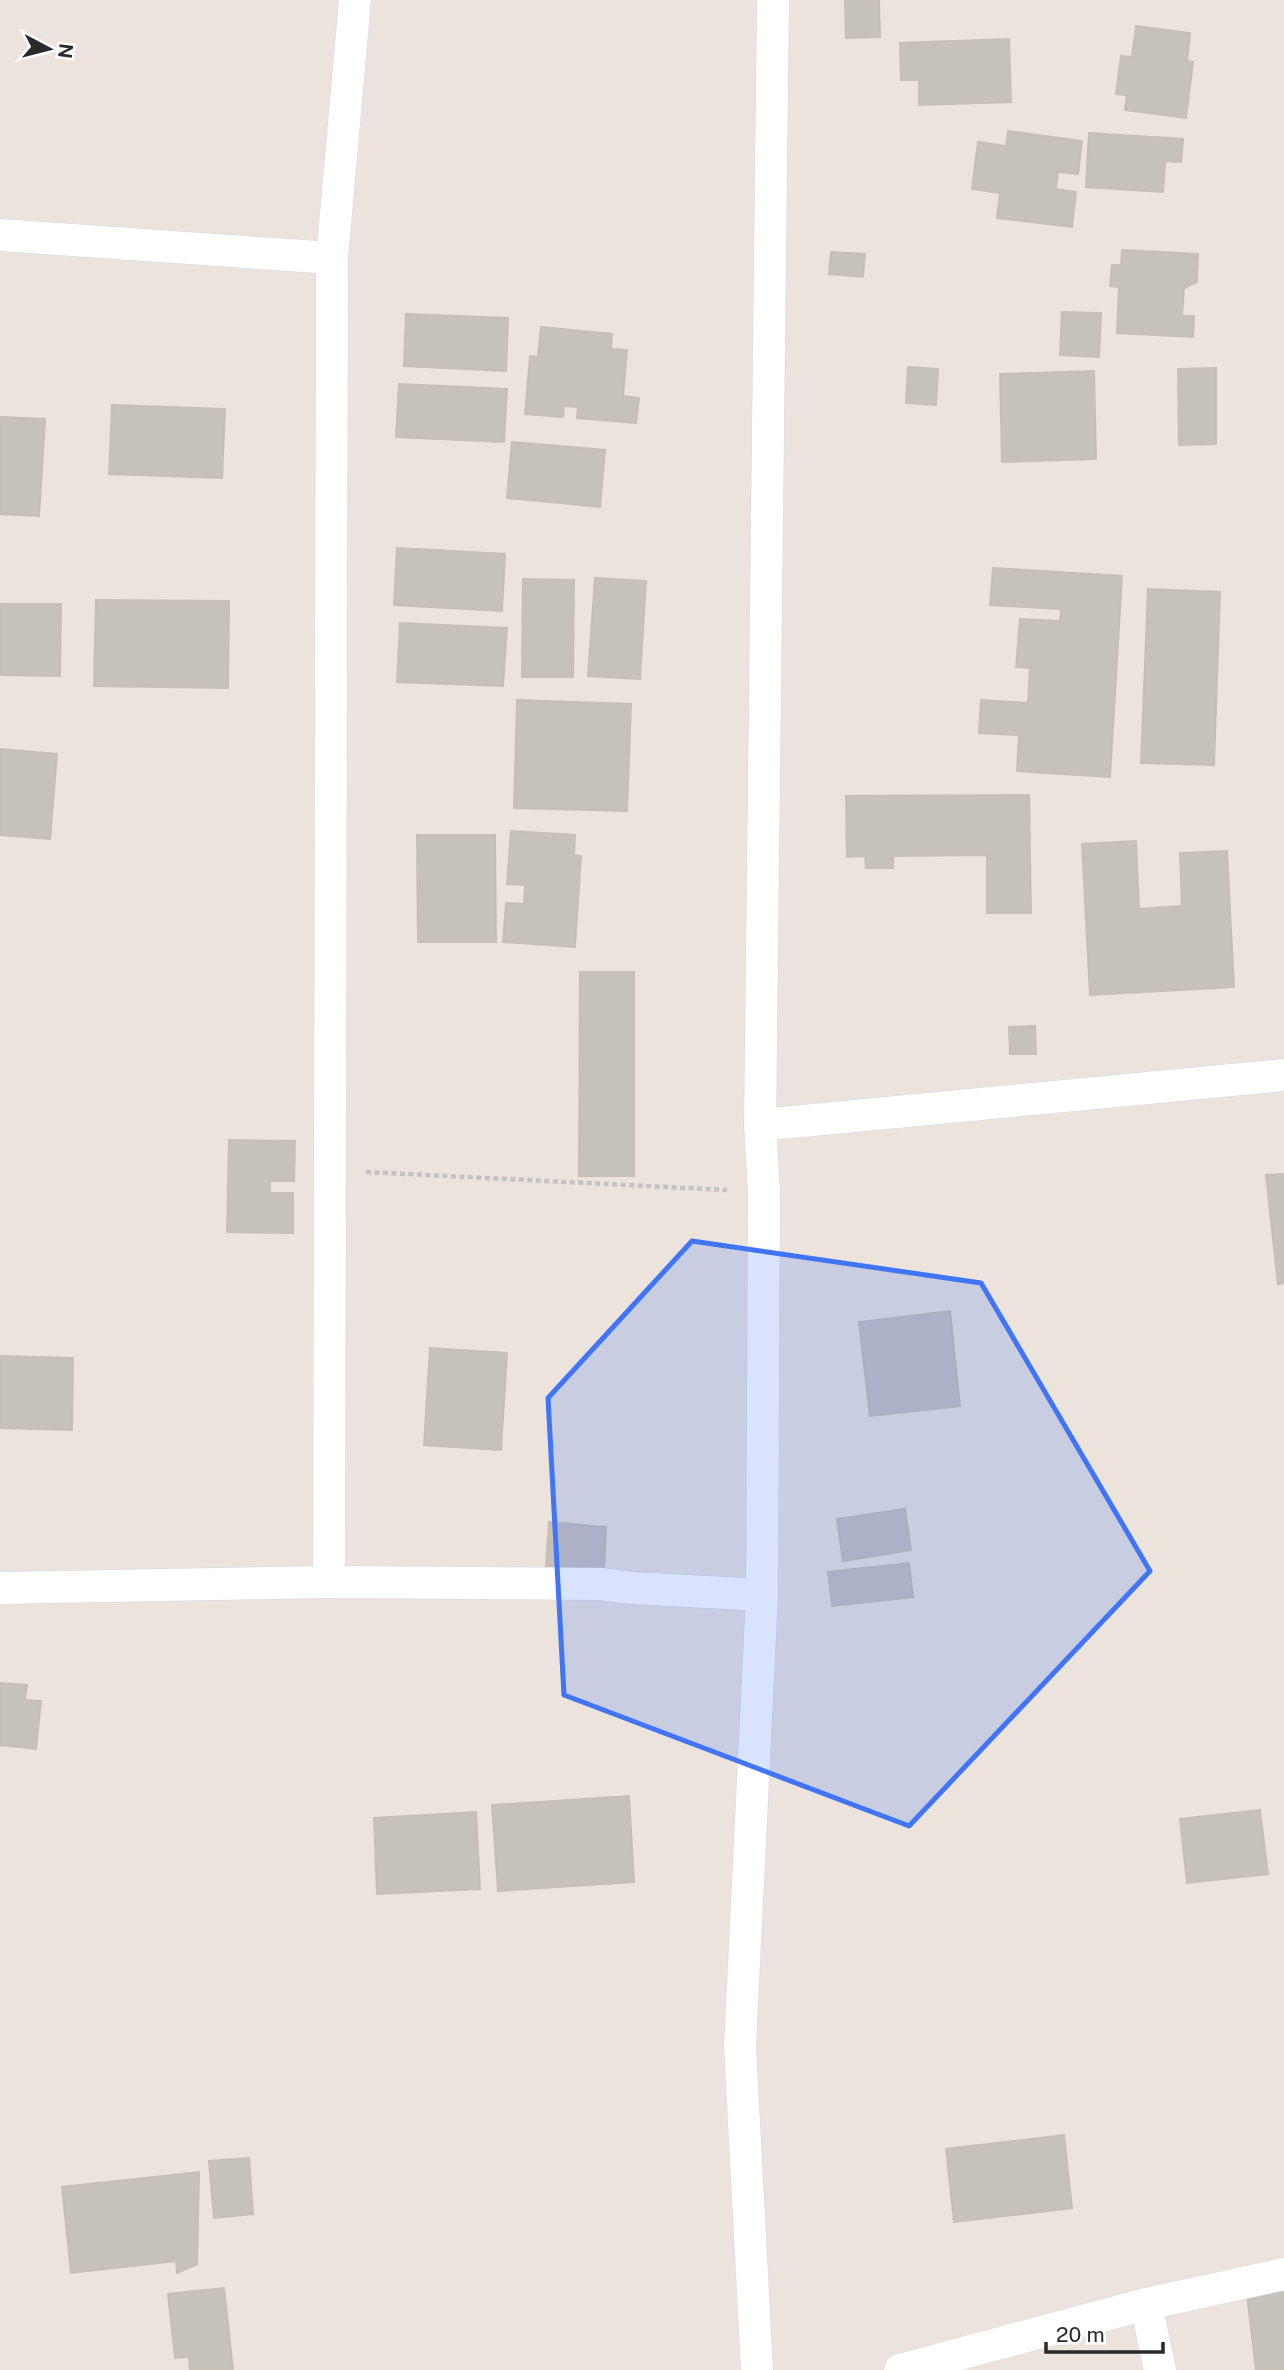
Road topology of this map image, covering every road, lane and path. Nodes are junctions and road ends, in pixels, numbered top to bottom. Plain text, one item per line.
1 (355, 0) edge
2 (773, 0) edge
3 (0, 235) edge
4 (332, 258) junction
5 (1284, 1075) edge
6 (760, 1125) junction
7 (330, 1170) junction
8 (764, 1192) junction
9 (329, 1582) junction
10 (0, 1588) edge
11 (762, 1595) junction
12 (1284, 2274) edge
13 (1146, 2304) junction
14 (757, 2370) edge
15 (901, 2370) edge
16 (1160, 2370) edge

1 - 4 street
2 - 6 street
3 - 4 street
4 - 7 street
5 - 6 street
6 - 8 street
7 - 8 path
7 - 9 street
8 - 11 street
9 - 10 street
9 - 11 street
11 - 14 street
12 - 13 street
13 - 15 street
13 - 16 street

